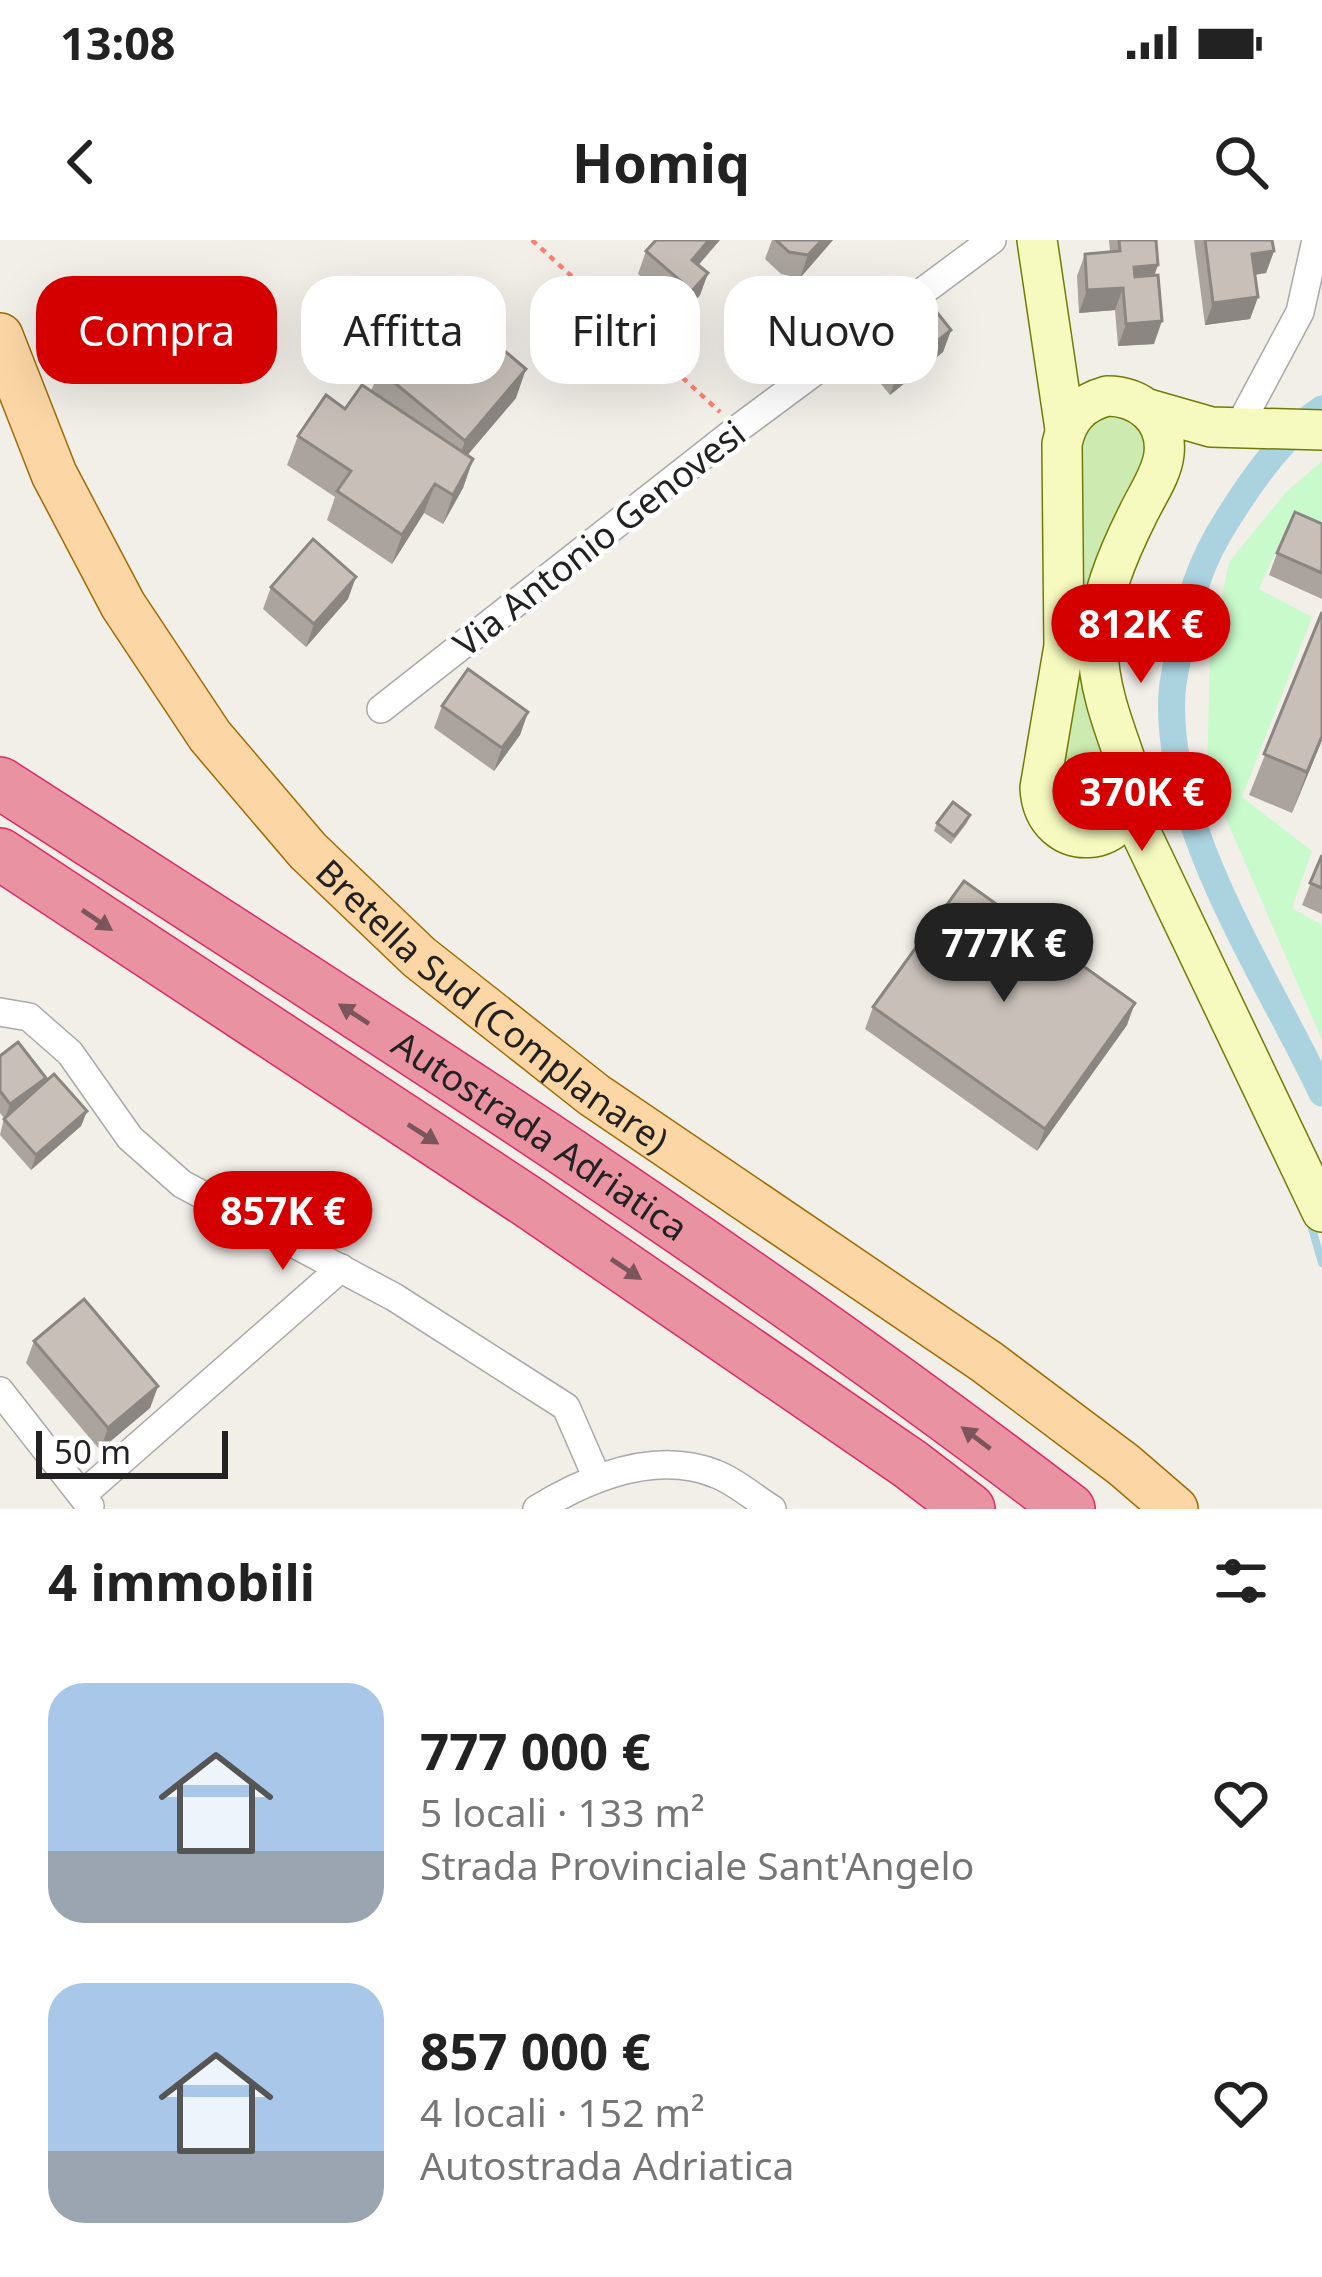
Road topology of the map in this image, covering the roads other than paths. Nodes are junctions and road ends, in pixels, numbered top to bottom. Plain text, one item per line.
1 (992, 240) edge
2 (1037, 240) edge
3 (1316, 240) edge
4 (0, 336) edge
5 (1054, 362) junction
6 (1107, 396) junction
7 (1148, 409) junction
8 (1224, 428) junction
9 (1065, 429) junction
10 (1308, 430) edge
11 (1164, 454) junction
12 (381, 709) dead end
13 (0, 743) edge
14 (0, 783) edge
15 (1130, 810) junction
16 (1100, 836) junction
17 (0, 854) edge
18 (1155, 866) junction
19 (209, 918) junction
20 (0, 1012) edge
21 (1322, 1212) edge
22 (341, 1268) junction
23 (0, 1391) edge
24 (597, 1478) junction
25 (87, 1502) edge
26 (537, 1509) edge
27 (772, 1509) edge
28 (969, 1509) edge
29 (1069, 1509) edge
30 (1175, 1509) edge

1 - 12 street, Via Antonio Genovesi
2 - 5 main road
3 - 8 street
4 - 30 main road, Bretella Sud (Complanare)
5 - 6 main road
5 - 9 main road
6 - 7 main road
6 - 9 main road
7 - 8 main road
7 - 11 main road
8 - 10 main road
8 - 11 main road
9 - 16 main road
11 - 15 main road
13 - 19 highway
14 - 19 highway, Autostrada Adriatica
15 - 16 main road
15 - 18 main road
16 - 18 main road
17 -> 28 highway, Autostrada Adriatica
18 - 21 main road
29 -> 19 highway, Autostrada Adriatica
20 - 22 street
22 - 24 street
22 - 25 street
23 - 25 street
24 - 26 street
24 - 27 street

